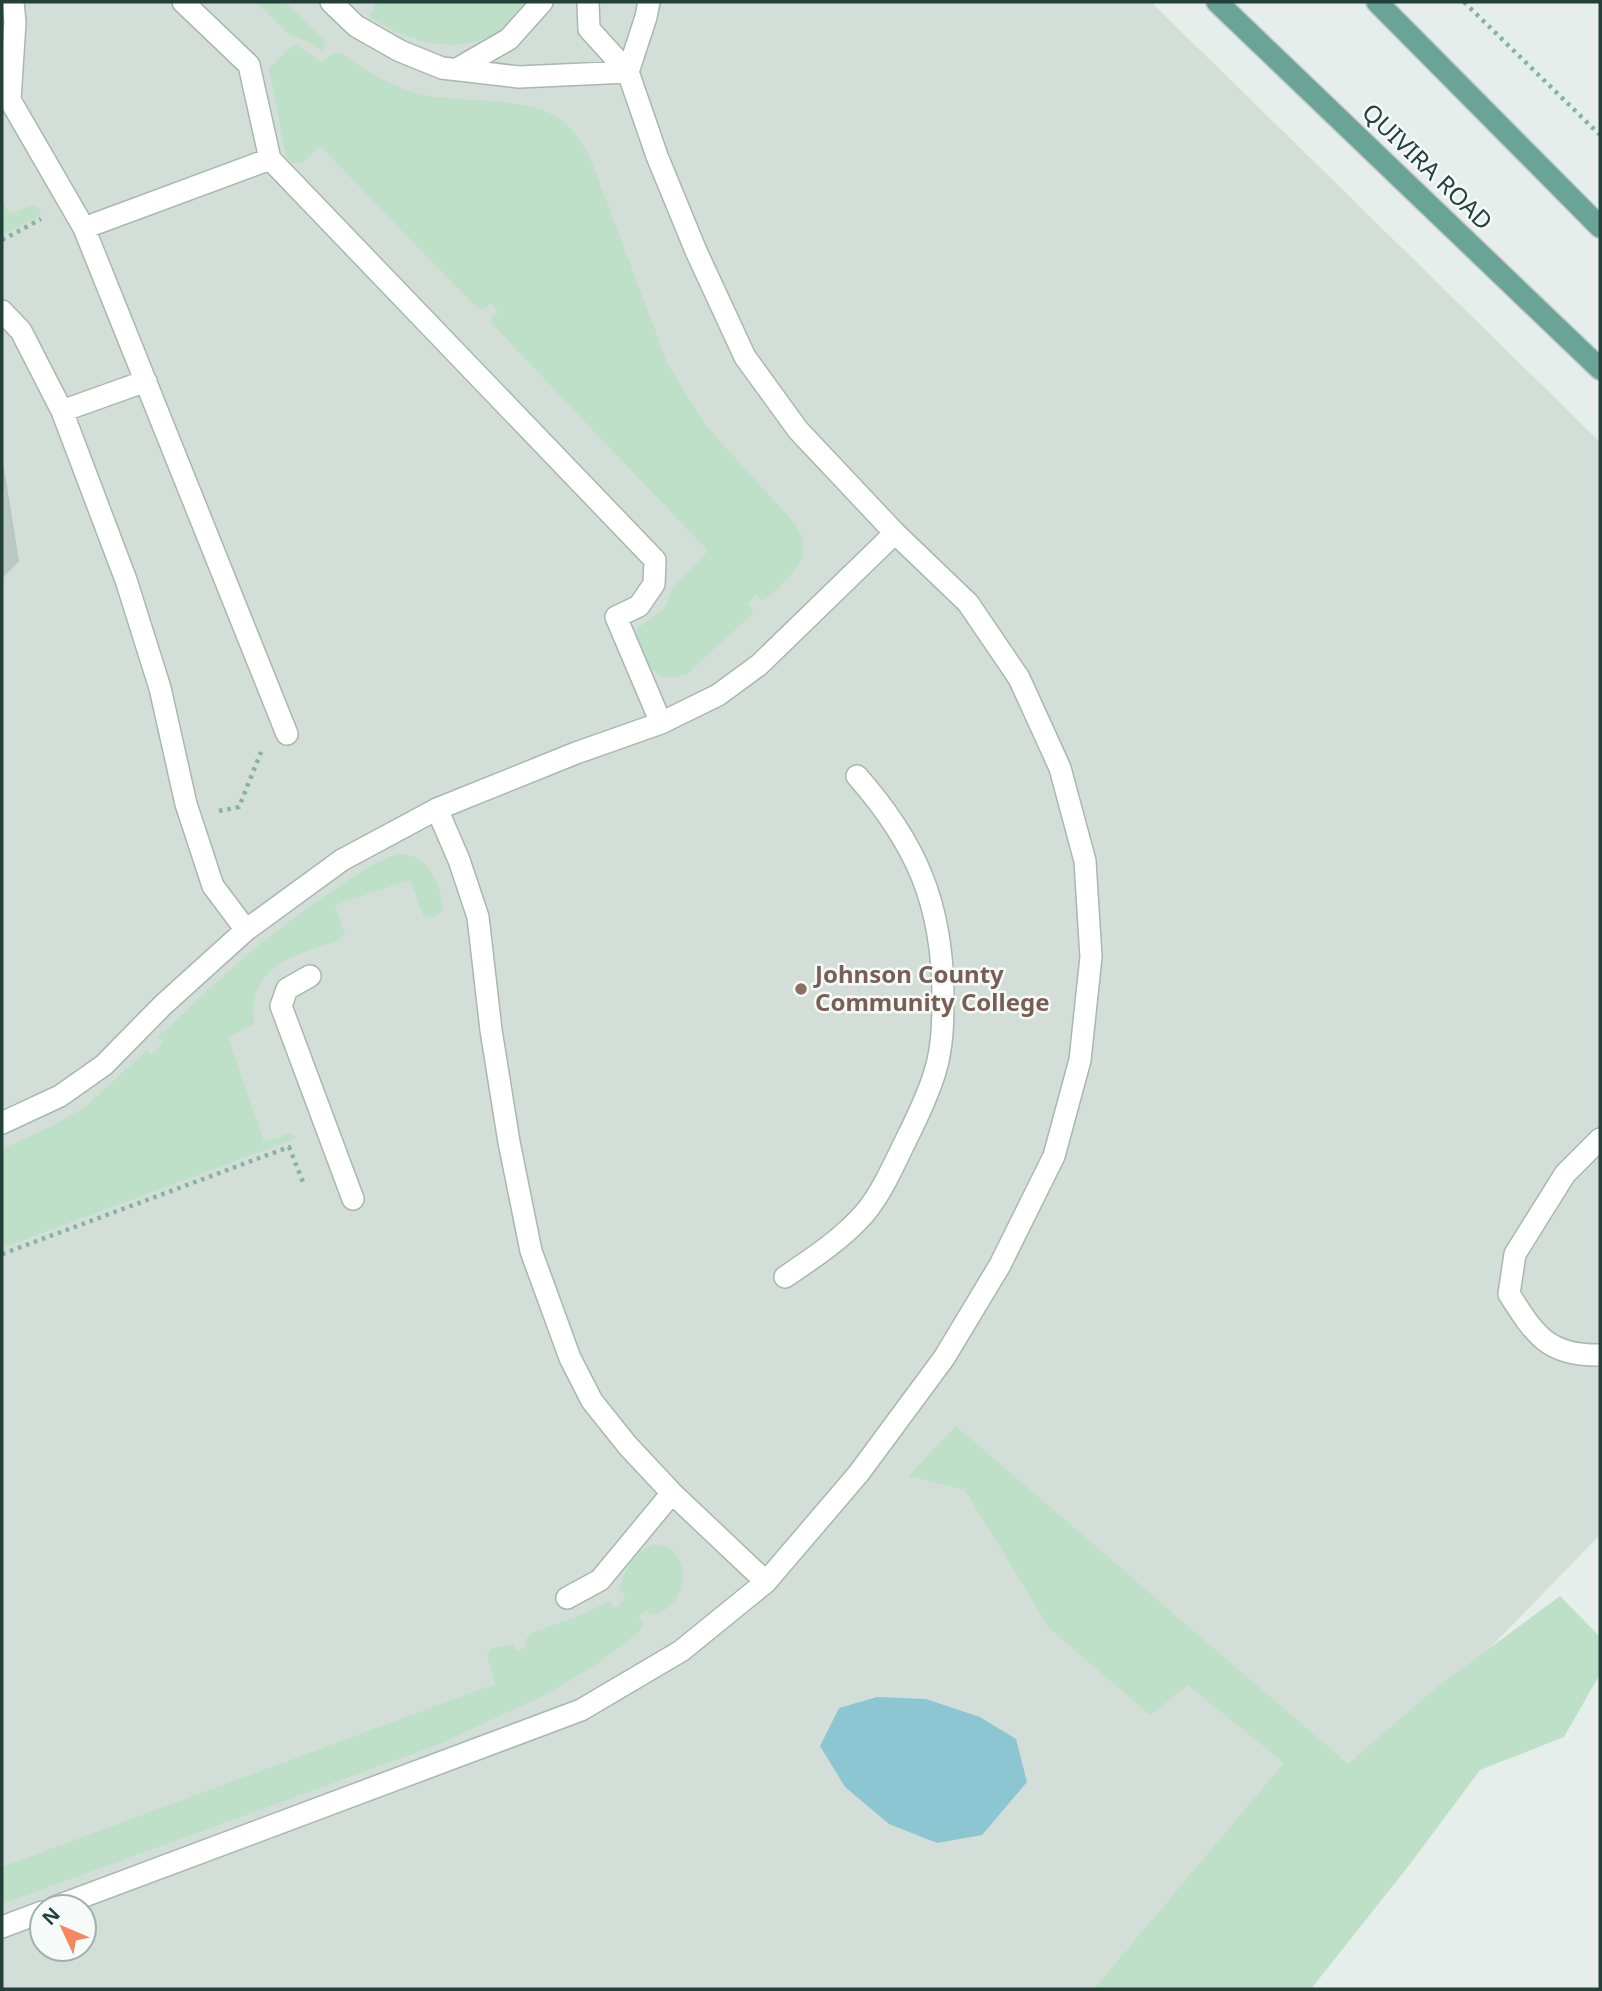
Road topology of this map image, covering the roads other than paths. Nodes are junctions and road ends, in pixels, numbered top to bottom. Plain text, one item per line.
1 (13, 2) edge
2 (183, 2) edge
3 (331, 2) edge
4 (542, 2) edge
5 (588, 2) edge
6 (649, 2) edge
7 (1217, 2) edge
8 (1377, 2) edge
9 (457, 69) junction
10 (628, 72) junction
11 (270, 159) junction
12 (1600, 227) edge
13 (84, 228) junction
14 (2, 311) edge
15 (1600, 369) edge
16 (146, 381) junction
17 (62, 411) junction
18 (895, 533) junction
19 (661, 723) junction
20 (287, 734) dead end
21 (857, 776) dead end
22 (437, 809) junction
23 (246, 930) junction
24 (310, 976) dead end
25 (2, 1123) edge
26 (1600, 1139) edge
27 (353, 1199) dead end
28 (785, 1277) dead end
29 (1600, 1355) edge
30 (672, 1493) junction
31 (766, 1582) junction
32 (567, 1598) dead end
33 (92, 1893) edge
34 (28, 1917) edge
35 (2, 1927) edge

1 - 13 street
2 - 11 street
3 - 9 street
4 - 9 street
5 - 10 street
6 - 10 street
7 - 15 main road, QUIVIRA ROAD
8 - 12 main road
9 - 10 street
10 - 18 street
11 - 13 street
11 - 19 street
13 - 16 street
14 - 17 street
16 - 17 street
16 - 20 street
17 - 23 street
18 - 19 street
18 - 31 street
19 - 22 street
21 - 28 street
22 - 23 street
22 - 30 street
23 - 25 street
24 - 27 street
26 - 29 street
30 - 31 street
30 - 32 street
31 - 33 street
34 - 35 street

